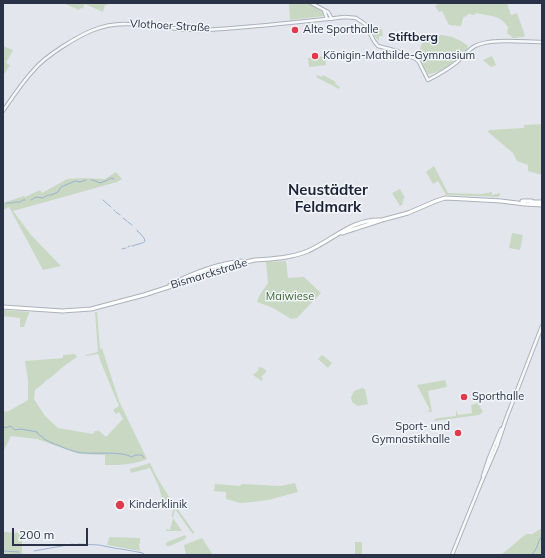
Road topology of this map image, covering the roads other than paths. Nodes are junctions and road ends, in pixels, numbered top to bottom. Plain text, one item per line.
1 (311, 3) edge
2 (324, 10) junction
3 (327, 19) junction
4 (332, 19) junction
5 (542, 42) edge
6 (3, 111) edge
7 (522, 201) dead end
8 (542, 203) edge
9 (3, 307) edge
10 (542, 326) edge
11 (452, 555) edge

1 - 2 street
2 - 3 street
2 - 4 street
3 - 4 street, Vlothoer Straße
3 - 6 street, Vlothoer Straße
4 - 5 street, Vlothoer Straße
7 - 8 main road
8 - 9 main road, Bismarckstraße
10 - 11 street

